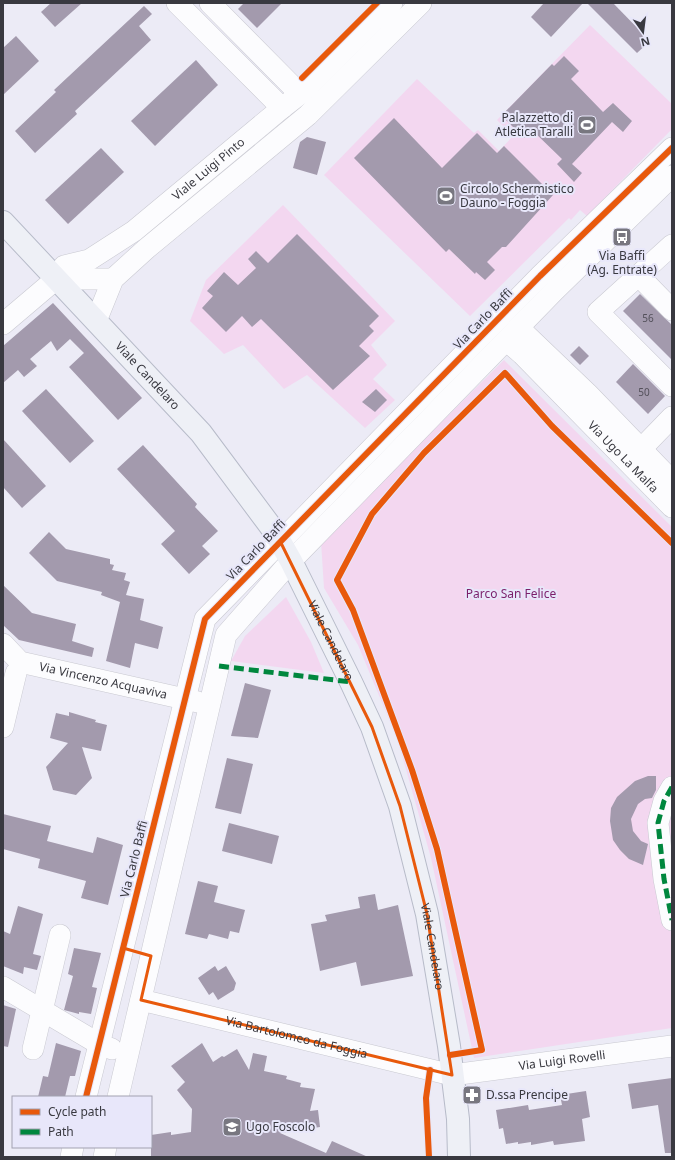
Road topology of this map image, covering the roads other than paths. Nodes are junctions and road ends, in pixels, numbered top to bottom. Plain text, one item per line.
1 (177, 3) edge
2 (210, 3) edge
3 (392, 3) edge
4 (421, 3) edge
5 (300, 94) junction
6 (282, 108) junction
7 (672, 148) edge
8 (231, 150) junction
9 (248, 163) junction
10 (672, 176) edge
11 (3, 222) edge
12 (672, 245) edge
13 (639, 276) junction
14 (56, 279) junction
15 (113, 279) junction
16 (517, 300) junction
17 (672, 310) edge
18 (534, 314) junction
19 (96, 321) junction
20 (3, 324) edge
21 (513, 335) junction
22 (468, 351) junction
23 (483, 366) junction
24 (672, 386) edge
25 (581, 400) junction
26 (672, 417) edge
27 (642, 448) junction
28 (672, 481) edge
29 (672, 507) edge
30 (280, 541) junction
31 (291, 561) junction
32 (6, 655) edge
33 (183, 705) junction
34 (208, 711) junction
35 (3, 727) edge
36 (672, 787) edge
37 (143, 869) junction
38 (170, 874) junction
39 (672, 920) edge
40 (60, 935) dead end
41 (123, 948) junction
42 (151, 956) junction
43 (3, 987) edge
44 (141, 1000) junction
45 (42, 1011) junction
46 (99, 1044) junction
47 (672, 1046) edge
48 (33, 1049) dead end
49 (128, 1055) junction
50 (452, 1075) junction
51 (86, 1096) edge
52 (118, 1096) edge
53 (459, 1157) edge

1 - 6 street
2 - 5 street
3 - 5 street, Viale Luigi Pinto
4 - 9 street, Viale Luigi Pinto
5 - 6 street, Viale Luigi Pinto
6 - 8 street, Viale Luigi Pinto
7 - 16 street, Via Carlo Baffi
8 - 9 street
8 - 14 street, Viale Luigi Pinto
9 - 15 street, Viale Luigi Pinto
10 - 18 street
11 - 14 main road, Viale Candelaro
12 - 13 street
13 - 17 street
13 - 24 street
14 - 15 street
14 - 19 main road, Viale Candelaro
14 - 20 street, Viale Luigi Pinto
15 - 19 street, Viale Luigi Pinto
16 - 18 street
16 - 22 street, Via Carlo Baffi
18 - 21 street
19 - 30 main road, Viale Candelaro
21 - 23 street
21 - 25 street, Via Ugo La Malfa
22 - 23 street
22 - 30 street, Via Carlo Baffi
23 - 31 street
25 - 27 street, Via Ugo La Malfa
25 - 29 street, Via Ugo La Malfa
26 - 27 street, Via Ugo La Malfa
27 - 28 street, Via Ugo La Malfa
30 - 31 main road, Viale Candelaro
30 - 33 street, Via Carlo Baffi
31 - 34 street
31 - 50 main road, Viale Candelaro
32 - 33 street, Via Vincenzo Acquaviva
32 - 33 street, Via Vincenzo Acquaviva
32 - 35 street
33 - 34 street, Via Vincenzo Acquaviva
33 - 37 street, Via Carlo Baffi
34 - 38 street
36 - 39 street
37 - 38 street, Via Carlo Baffi
37 - 41 street, Via Carlo Baffi
38 - 42 street
40 - 45 street
41 - 42 street
41 - 46 street, Via Carlo Baffi
42 - 44 street
43 - 45 street
44 - 49 street
44 - 50 street, Via Bartolomeo da Foggia
45 - 46 street
45 - 48 street
46 - 49 street
46 - 51 street, Via Carlo Baffi
47 - 50 street, Via Luigi Rovelli
49 - 52 street
50 - 53 main road, Viale Candelaro

